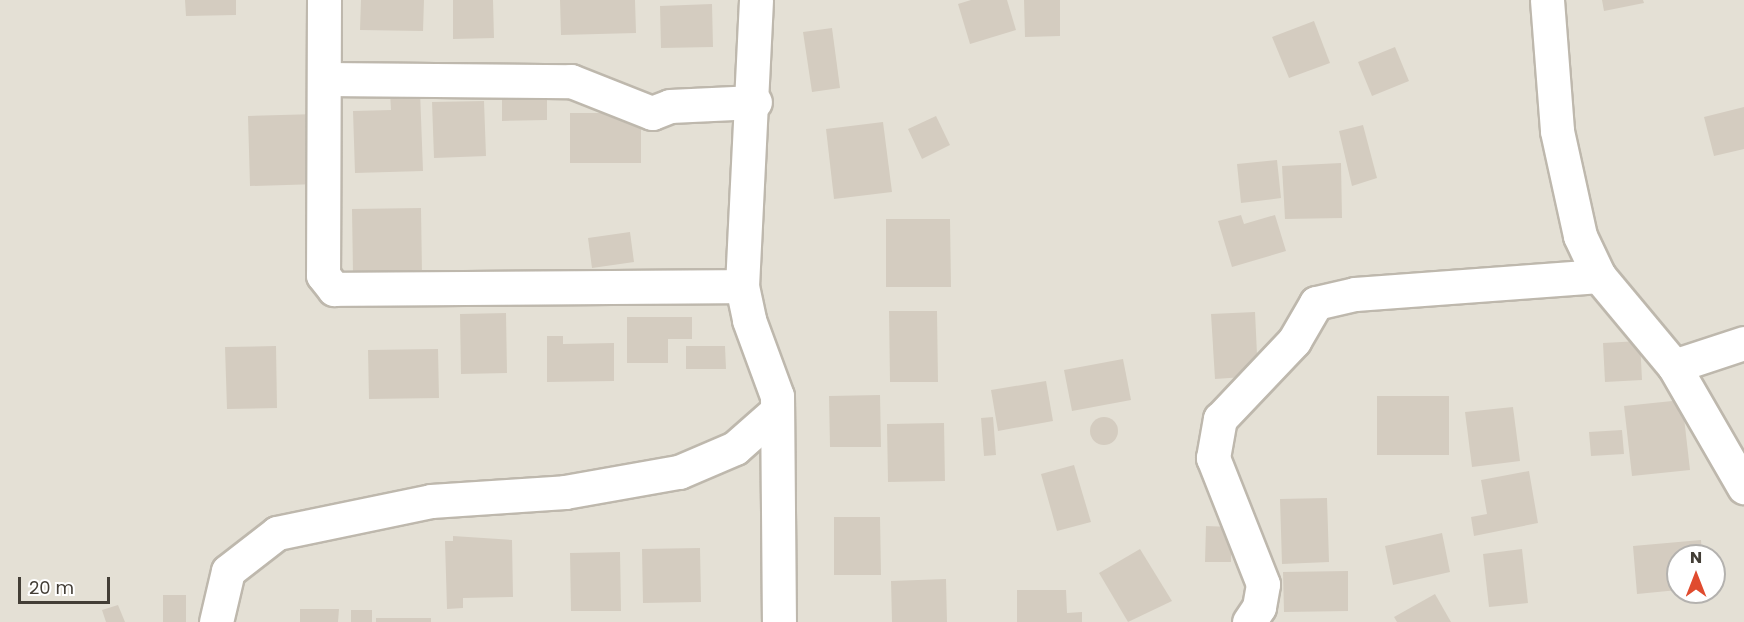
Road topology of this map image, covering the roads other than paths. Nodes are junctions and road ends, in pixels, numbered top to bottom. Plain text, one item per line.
1 (324, 0) edge
2 (756, 0) edge
3 (1547, 0) edge
4 (326, 79) junction
5 (755, 102) junction
6 (1599, 276) junction
7 (742, 286) junction
8 (1744, 343) edge
9 (1674, 366) junction
10 (777, 411) junction
11 (1744, 487) edge
12 (216, 622) edge
13 (779, 622) edge
14 (1249, 622) edge

1 - 4 street
2 - 5 street
3 - 6 street
4 - 5 street
4 - 7 street
5 - 7 street
6 - 9 street
6 - 14 street
7 - 10 street
8 - 9 street
9 - 11 street
10 - 12 street
10 - 13 street

